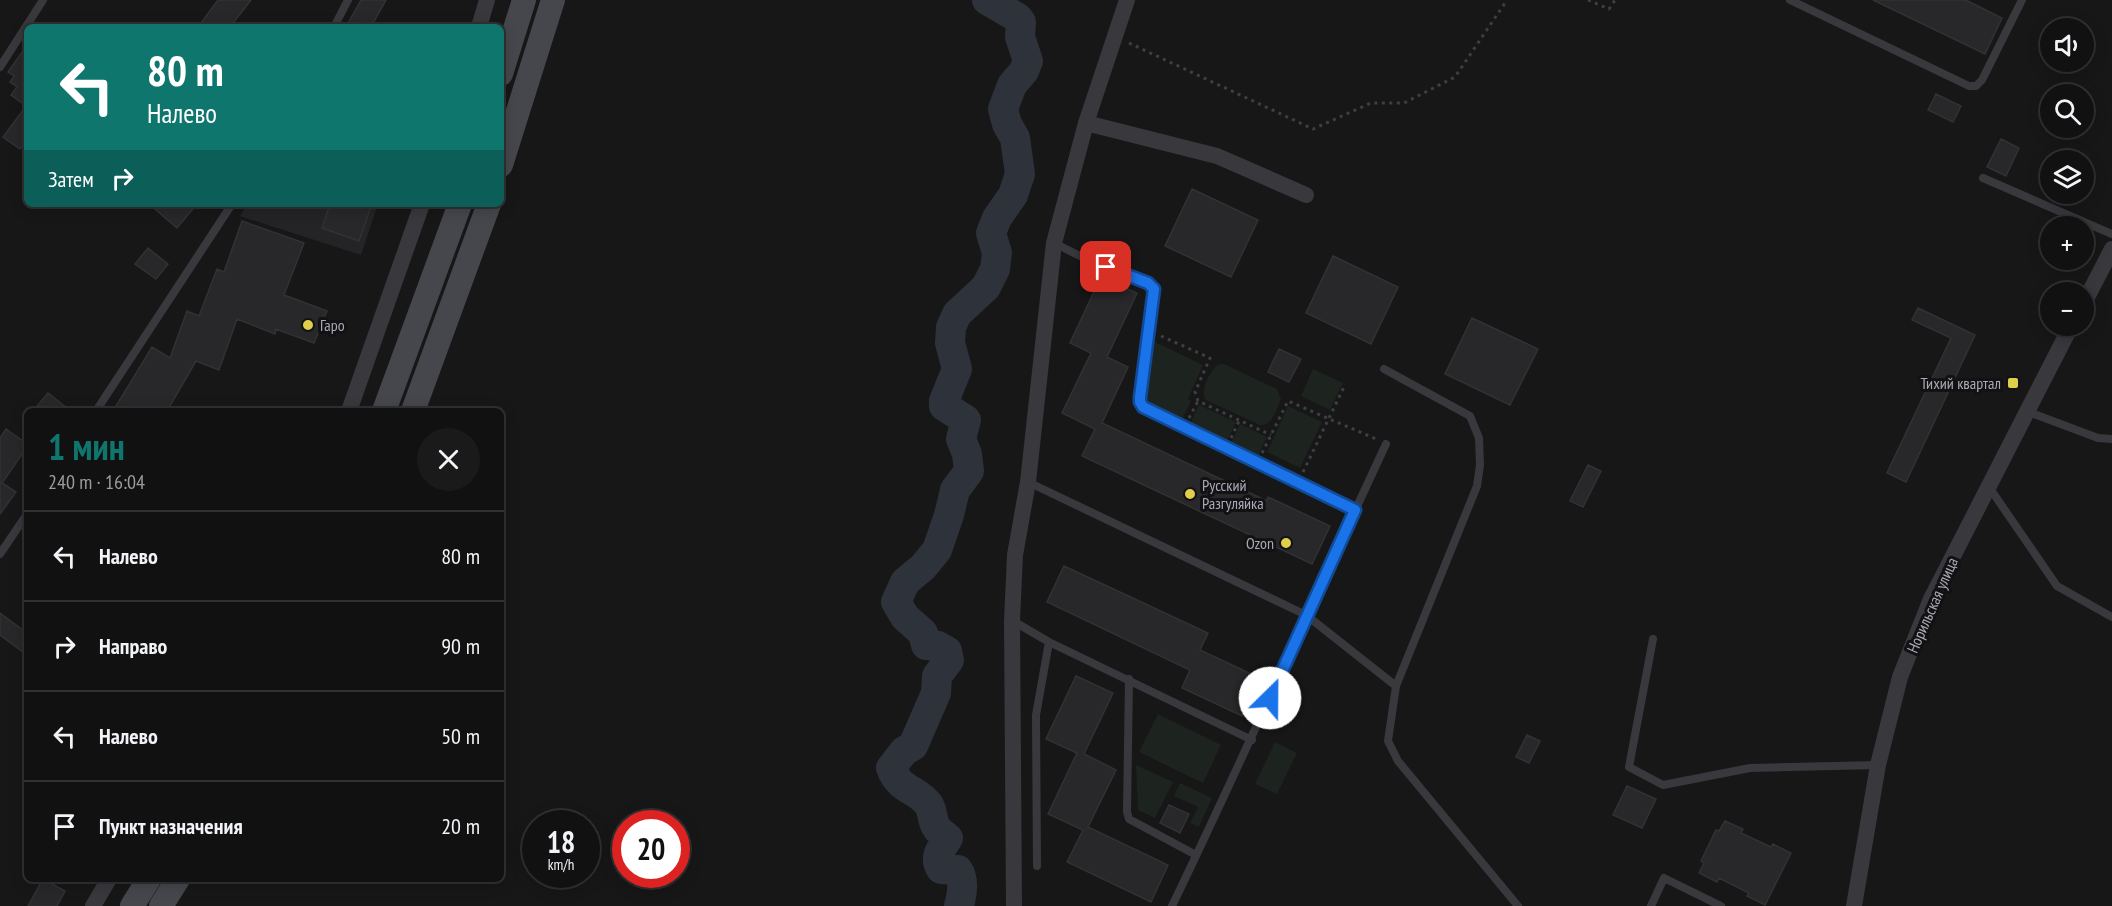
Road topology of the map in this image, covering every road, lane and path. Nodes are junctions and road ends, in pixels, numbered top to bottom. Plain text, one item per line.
1 (43, 0) edge
2 (348, 0) edge
3 (524, 0) edge
4 (553, 0) edge
5 (1127, 0) edge
6 (1507, 0) edge
7 (1588, 0) edge
8 (1615, 0) edge
9 (1790, 0) edge
10 (2022, 0) edge
11 (485, 1) edge
12 (28, 24) edge
13 (336, 24) edge
14 (480, 24) edge
15 (24, 30) edge
16 (1127, 43) dead end
17 (504, 64) edge
18 (0, 67) edge
19 (1086, 123) junction
20 (504, 155) edge
21 (1983, 178) dead end
22 (1306, 195) dead end
23 (230, 207) edge
24 (421, 207) edge
25 (459, 207) edge
26 (488, 207) edge
27 (2112, 234) edge
28 (1054, 243) junction
29 (2112, 249) edge
30 (2094, 284) edge
31 (1149, 330) junction
32 (2066, 336) edge
33 (1384, 369) dead end
34 (1344, 387) dead end
35 (1198, 401) junction
36 (98, 408) edge
37 (351, 408) edge
38 (385, 408) edge
39 (413, 408) edge
40 (2026, 411) junction
41 (1328, 418) junction
42 (1239, 421) junction
43 (1185, 427) junction
44 (1270, 435) junction
45 (2112, 439) edge
46 (1386, 444) joint
47 (1227, 447) junction
48 (1258, 462) junction
49 (1028, 482) junction
50 (1298, 482) junction
51 (1989, 486) junction
52 (1355, 510) junction
53 (24, 518) edge
54 (0, 554) edge
55 (1306, 615) junction
56 (2112, 617) edge
57 (1012, 621) junction
58 (1653, 639) dead end
59 (1049, 642) junction
60 (1129, 679) junction
61 (1396, 686) junction
62 (1252, 740) junction
63 (1878, 765) junction
64 (1196, 855) junction
65 (1037, 866) dead end
66 (107, 882) edge
67 (147, 882) edge
68 (176, 882) edge
69 (1019, 904) edge
70 (93, 906) edge
71 (132, 906) edge
72 (161, 906) edge
73 (1172, 906) edge
74 (1518, 906) edge
75 (1651, 906) edge
76 (1721, 906) edge
77 (1854, 906) edge

1 - 12 lane
2 - 13 lane
3 - 17 main road
4 - 20 main road
5 - 19 street
6 - 16 path
7 - 8 path
9 - 10 lane
11 - 14 street
15 - 18 lane
19 - 22 street
19 - 28 street
21 - 27 lane
23 - 36 lane
24 - 37 street
25 - 38 main road
26 - 39 main road
28 - 31 lane
28 - 49 street
29 - 30 street
31 - 35 path
31 - 43 lane
32 - 40 street, Норильская улица
33 - 61 lane
34 - 41 path
35 - 42 path
35 - 43 path
40 - 45 lane
40 - 51 street, Норильская улица
41 - 44 path
41 - 46 path
41 - 50 path
42 - 44 path
42 - 47 path
43 - 47 lane
44 - 48 path
46 - 52 lane
47 - 48 lane
48 - 50 lane
49 - 55 lane
49 - 57 street
50 - 52 lane
51 - 56 lane
51 - 63 street, Норильская улица
52 - 55 lane
53 - 54 lane
55 - 61 lane
55 - 62 lane
57 - 59 lane
57 - 69 street
58 - 63 lane
59 - 60 lane
59 - 65 lane
60 - 62 lane
60 - 64 lane
61 - 74 lane
62 - 64 lane
63 - 77 street, Норильская улица
64 - 73 lane
66 - 70 street
67 - 71 main road
68 - 72 main road
75 - 76 lane

